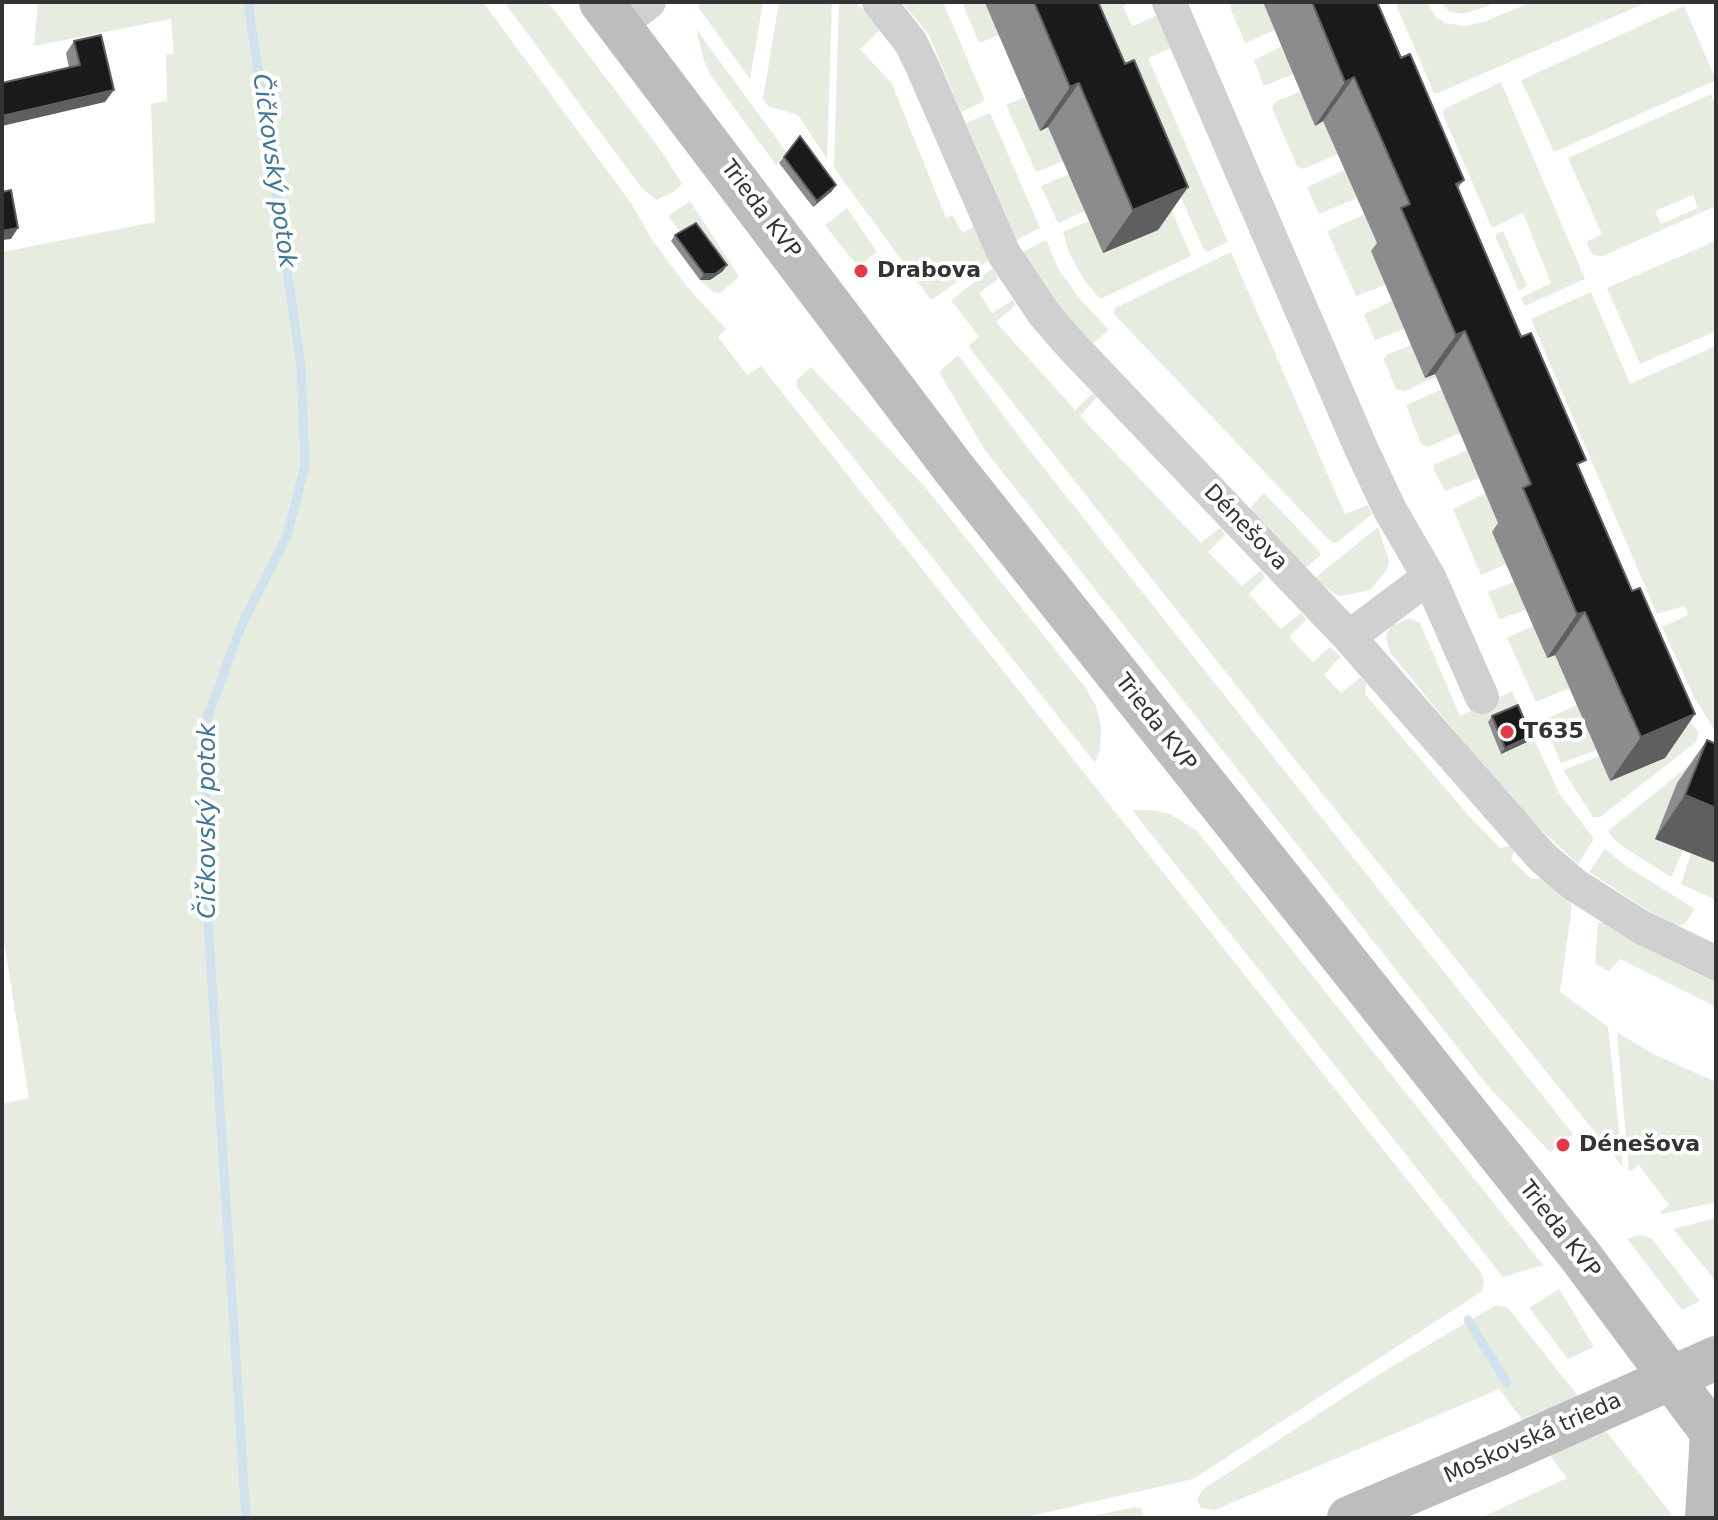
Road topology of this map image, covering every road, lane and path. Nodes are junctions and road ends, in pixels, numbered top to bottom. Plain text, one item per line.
1 (879, 2) edge
2 (1170, 7) edge
3 (623, 10) edge
4 (1429, 577) junction
5 (1349, 637) junction
6 (1482, 697) dead end
7 (1716, 963) edge
8 (1716, 1358) edge
9 (1714, 1436) edge
10 (1349, 1518) edge
11 (1707, 1518) edge

1 - 5 street, Dénešova
2 - 4 street
3 - 9 street, Trieda KVP
4 - 5 street
4 - 6 street
5 - 7 street, Dénešova
8 - 10 street, Moskovská trieda, bridge
9 - 11 street

